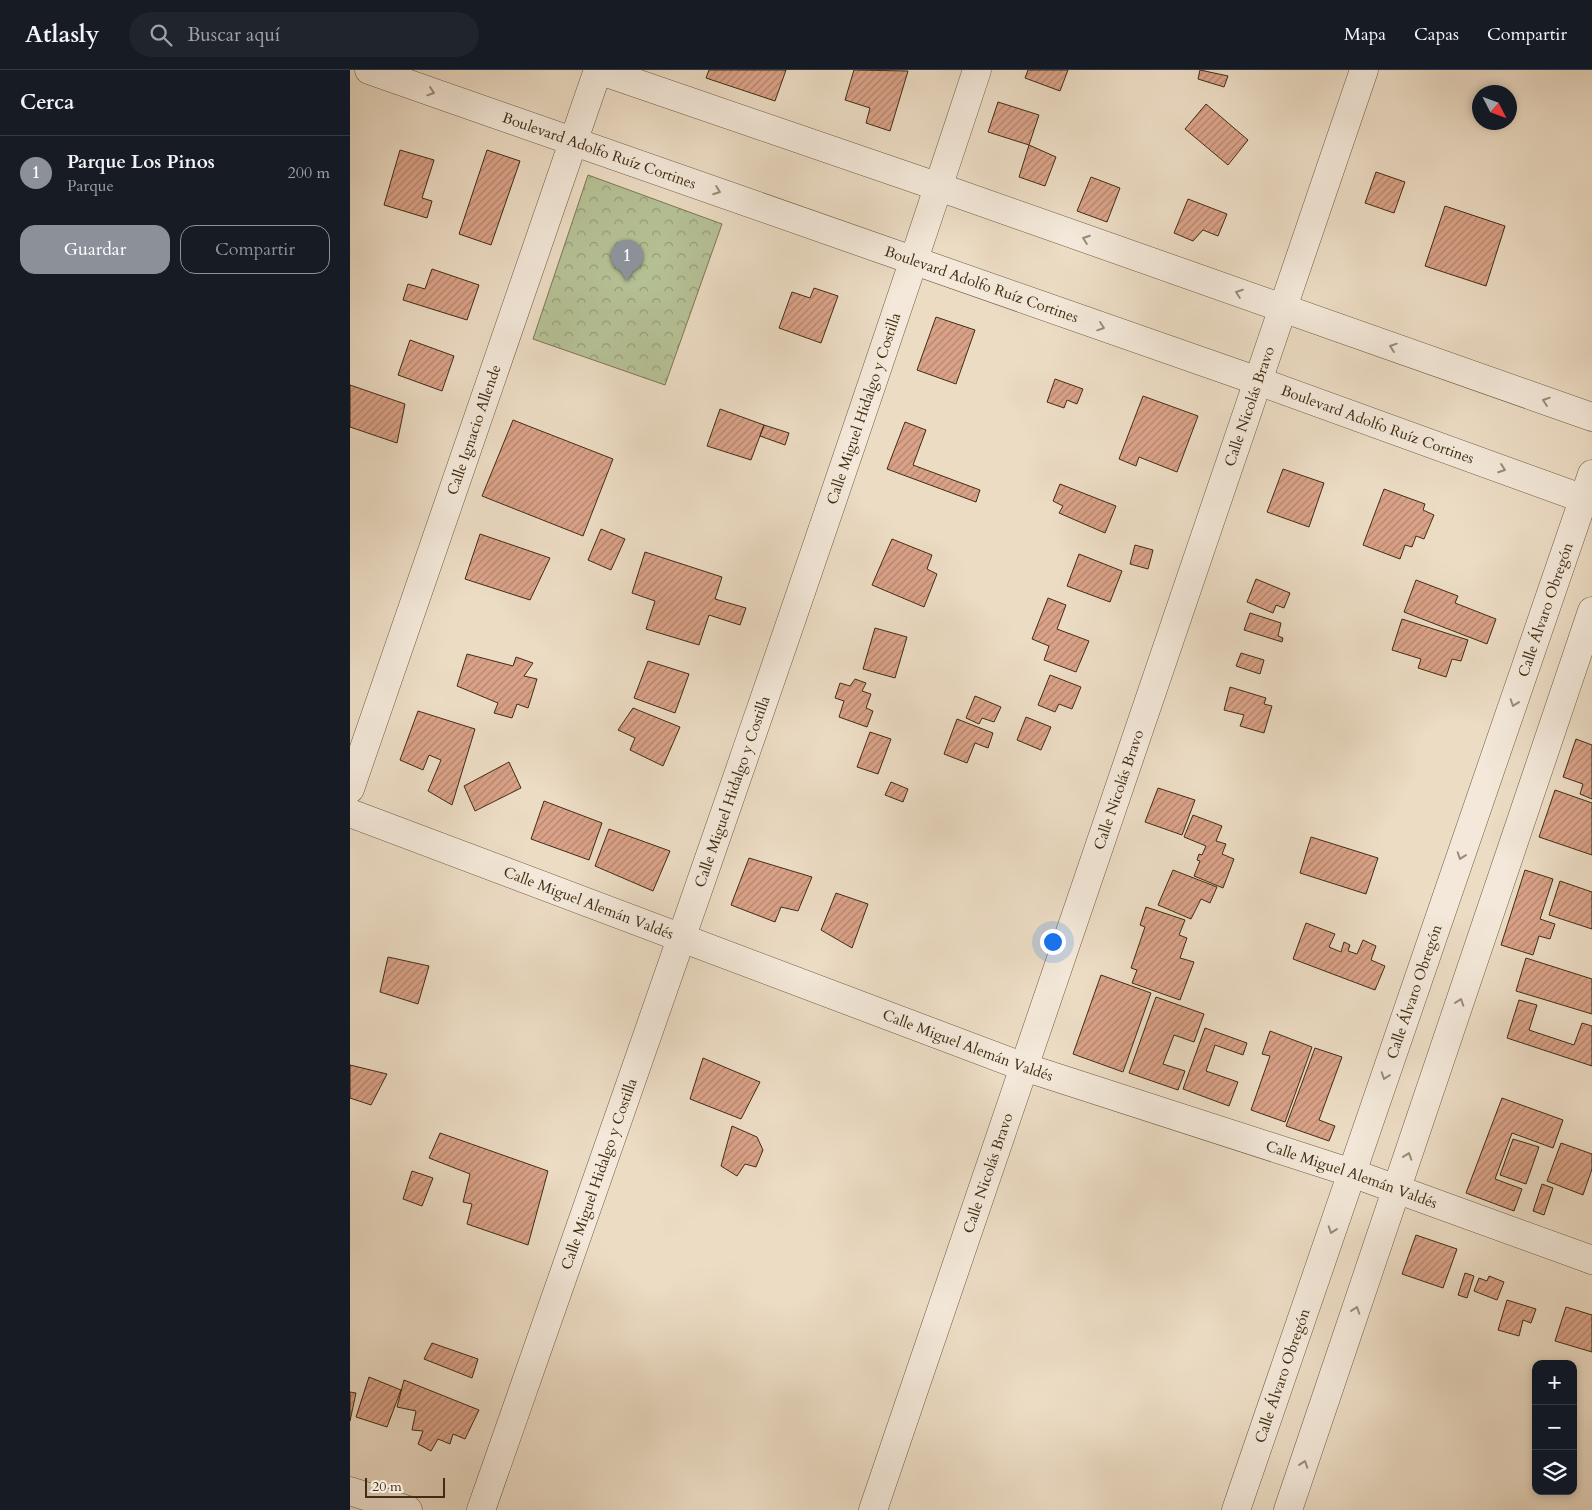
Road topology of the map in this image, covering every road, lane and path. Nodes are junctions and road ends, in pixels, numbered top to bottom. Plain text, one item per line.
1 (369, 70) edge
2 (598, 70) edge
3 (977, 70) edge
4 (1364, 70) edge
5 (575, 141) junction
6 (939, 187) junction
7 (914, 261) junction
8 (1283, 309) junction
9 (1258, 381) junction
10 (1592, 417) edge
11 (1589, 492) edge
12 (1592, 611) edge
13 (350, 789) edge
14 (350, 813) edge
15 (682, 936) junction
16 (1024, 1067) junction
17 (1352, 1173) junction
18 (1396, 1191) junction
19 (1592, 1260) edge
20 (350, 1491) edge
21 (408, 1510) edge
22 (481, 1510) edge
23 (873, 1510) edge
24 (1236, 1510) edge
25 (1288, 1510) edge

1 -> 5 street, Boulevard Adolfo Ruíz Cortines
2 - 5 street, Calle Ignacio Allende
2 - 6 street
3 - 6 street, Calle Miguel Hidalgo y Costilla
4 - 8 street, Calle Nicolás Bravo
5 -> 7 street, Boulevard Adolfo Ruíz Cortines
5 - 13 street, Calle Ignacio Allende
6 - 7 street, Calle Miguel Hidalgo y Costilla
8 -> 6 street
7 -> 9 street, Boulevard Adolfo Ruíz Cortines
7 - 15 street, Calle Miguel Hidalgo y Costilla
8 - 9 street, Calle Nicolás Bravo
10 -> 8 street
9 -> 11 street, Boulevard Adolfo Ruíz Cortines
9 - 16 street, Calle Nicolás Bravo
11 -> 17 street, Calle Álvaro Obregón
18 -> 12 street
14 - 15 street, Calle Miguel Alemán Valdés
15 - 16 street, Calle Miguel Alemán Valdés
15 - 22 street, Calle Miguel Hidalgo y Costilla
16 - 17 street, Calle Miguel Alemán Valdés
16 - 23 street, Calle Nicolás Bravo
17 - 18 street, Calle Miguel Alemán Valdés
17 -> 24 street, Calle Álvaro Obregón
18 - 19 street, Calle Miguel Alemán Valdés
25 -> 18 street
20 - 21 street

